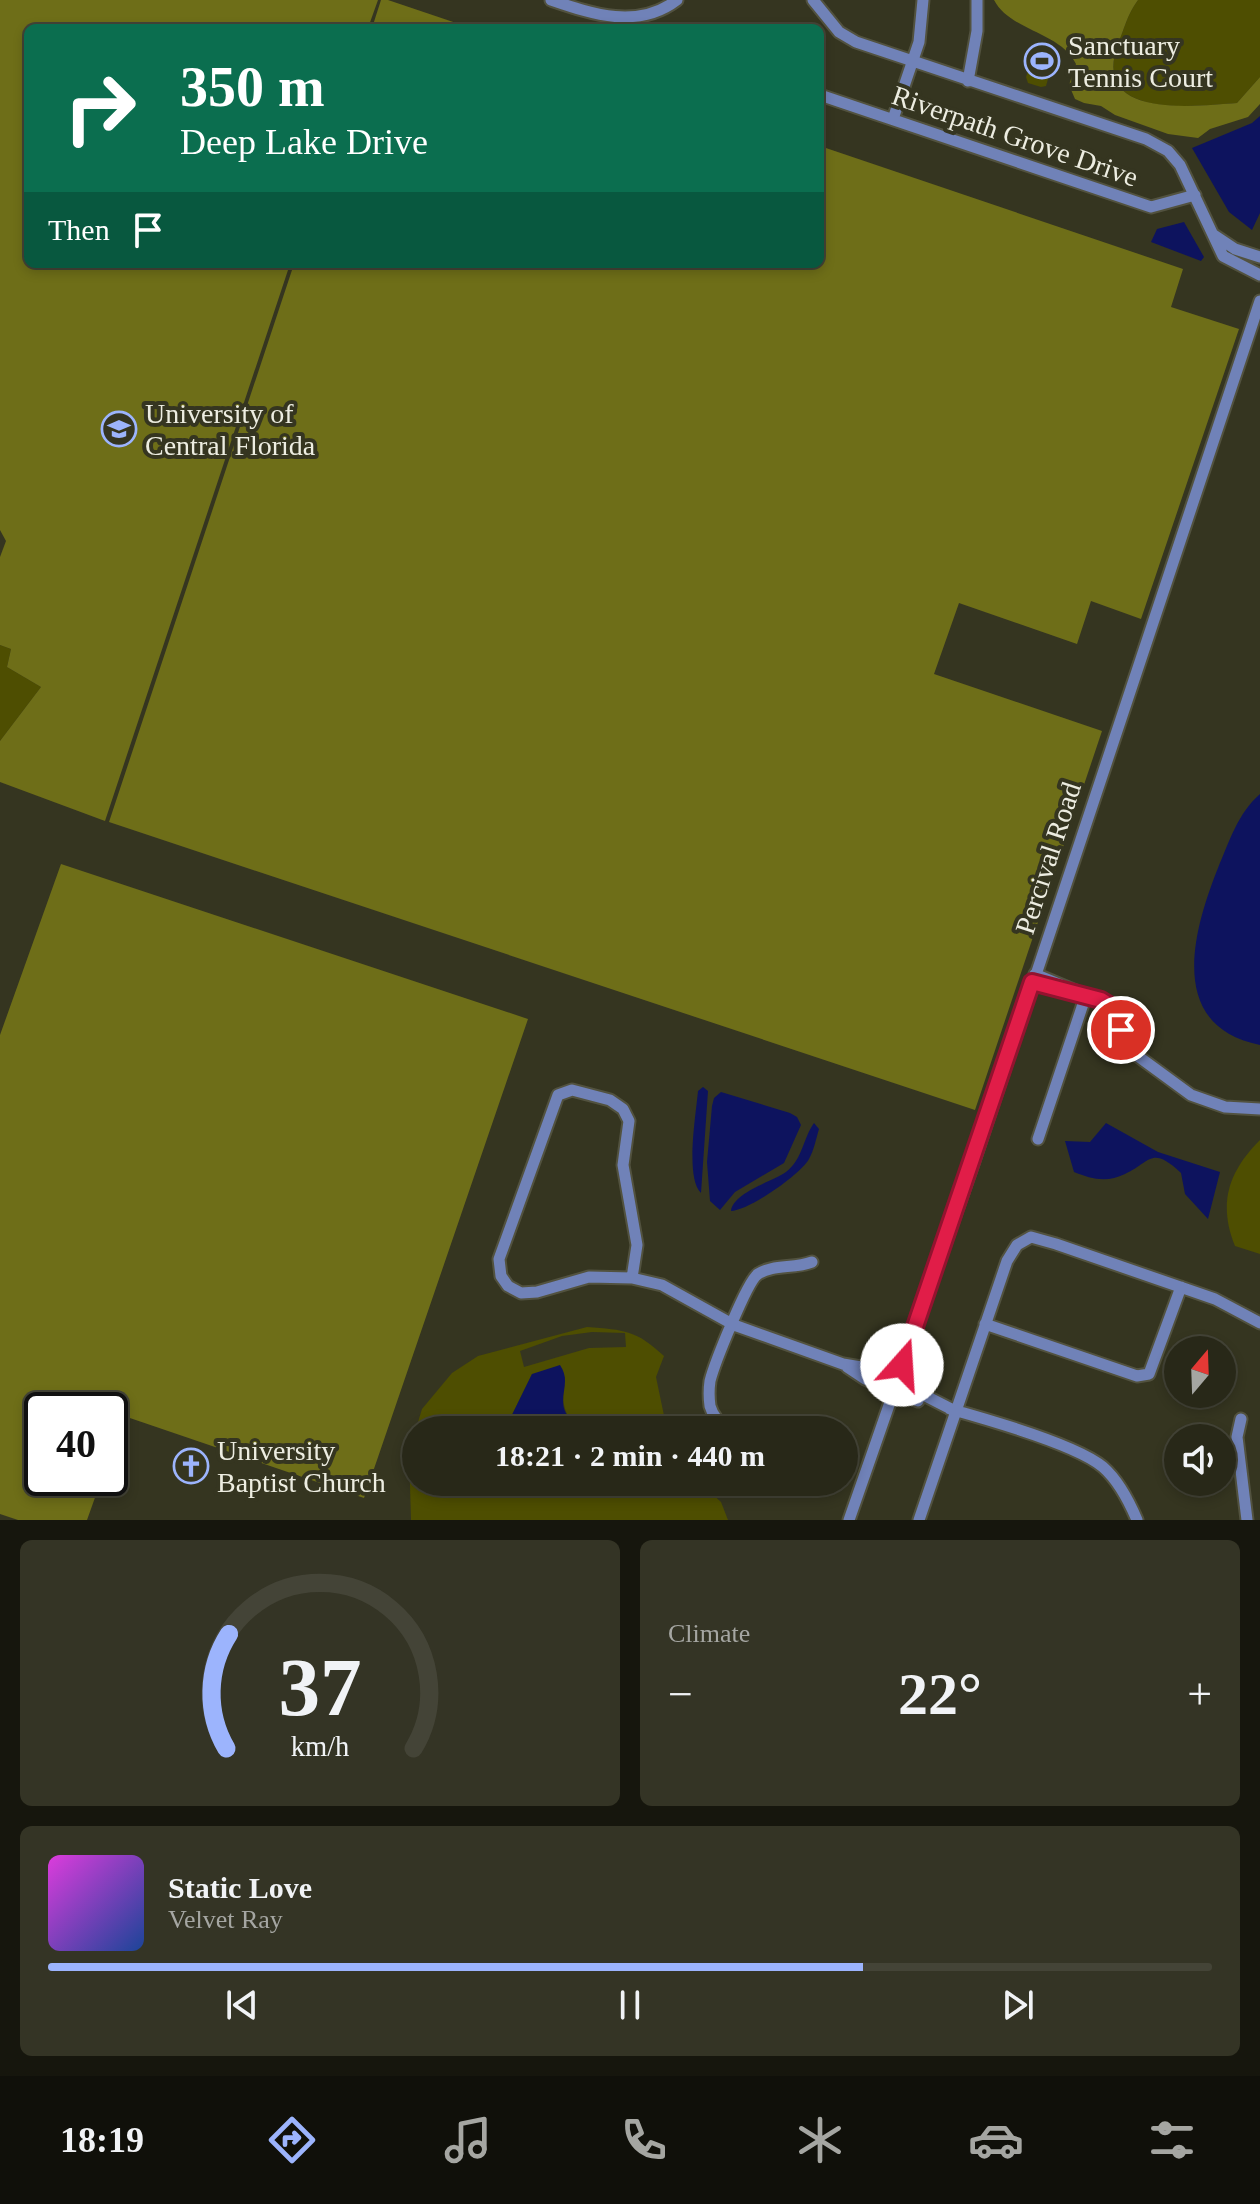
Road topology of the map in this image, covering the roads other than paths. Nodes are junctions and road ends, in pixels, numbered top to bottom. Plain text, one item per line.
1 (551, 0) edge
2 (677, 0) edge
3 (813, 0) edge
4 (923, 0) edge
5 (977, 0) edge
6 (912, 61) junction
7 (968, 81) junction
8 (824, 96) edge
9 (893, 119) junction
10 (1195, 195) junction
11 (1210, 233) junction
12 (1260, 257) edge
13 (1260, 275) edge
14 (1260, 301) edge
15 (1033, 978) junction
16 (1086, 995) junction
17 (1260, 1109) edge
18 (1038, 1139) dead end
19 (812, 1262) dead end
20 (632, 1278) junction
21 (1181, 1287) junction
22 (1260, 1323) edge
23 (985, 1324) junction
24 (734, 1325) junction
25 (894, 1386) junction
26 (955, 1411) junction
27 (715, 1416) edge
28 (1241, 1419) dead end
29 (849, 1520) edge
30 (919, 1520) edge
31 (1137, 1520) edge
32 (1247, 1520) edge

1 - 2 street
3 - 6 street
4 - 6 street
5 - 7 street
6 - 7 street
6 - 9 street
7 - 10 street
8 - 9 street, Riverpath Grove Drive
9 - 10 street, Riverpath Grove Drive
10 - 11 street
11 - 12 street
11 - 13 street
14 - 15 street, Percival Road
15 - 16 street
15 - 25 street, Percival Road
16 - 17 street
16 - 18 street
19 - 24 street
20 - 20 street
20 - 24 street
21 - 22 street
21 - 23 street
21 - 23 street
23 - 26 street
24 - 25 street
24 - 27 street
25 - 26 street
25 - 29 street, Percival Road
26 - 30 street
26 - 31 street
28 - 32 street

